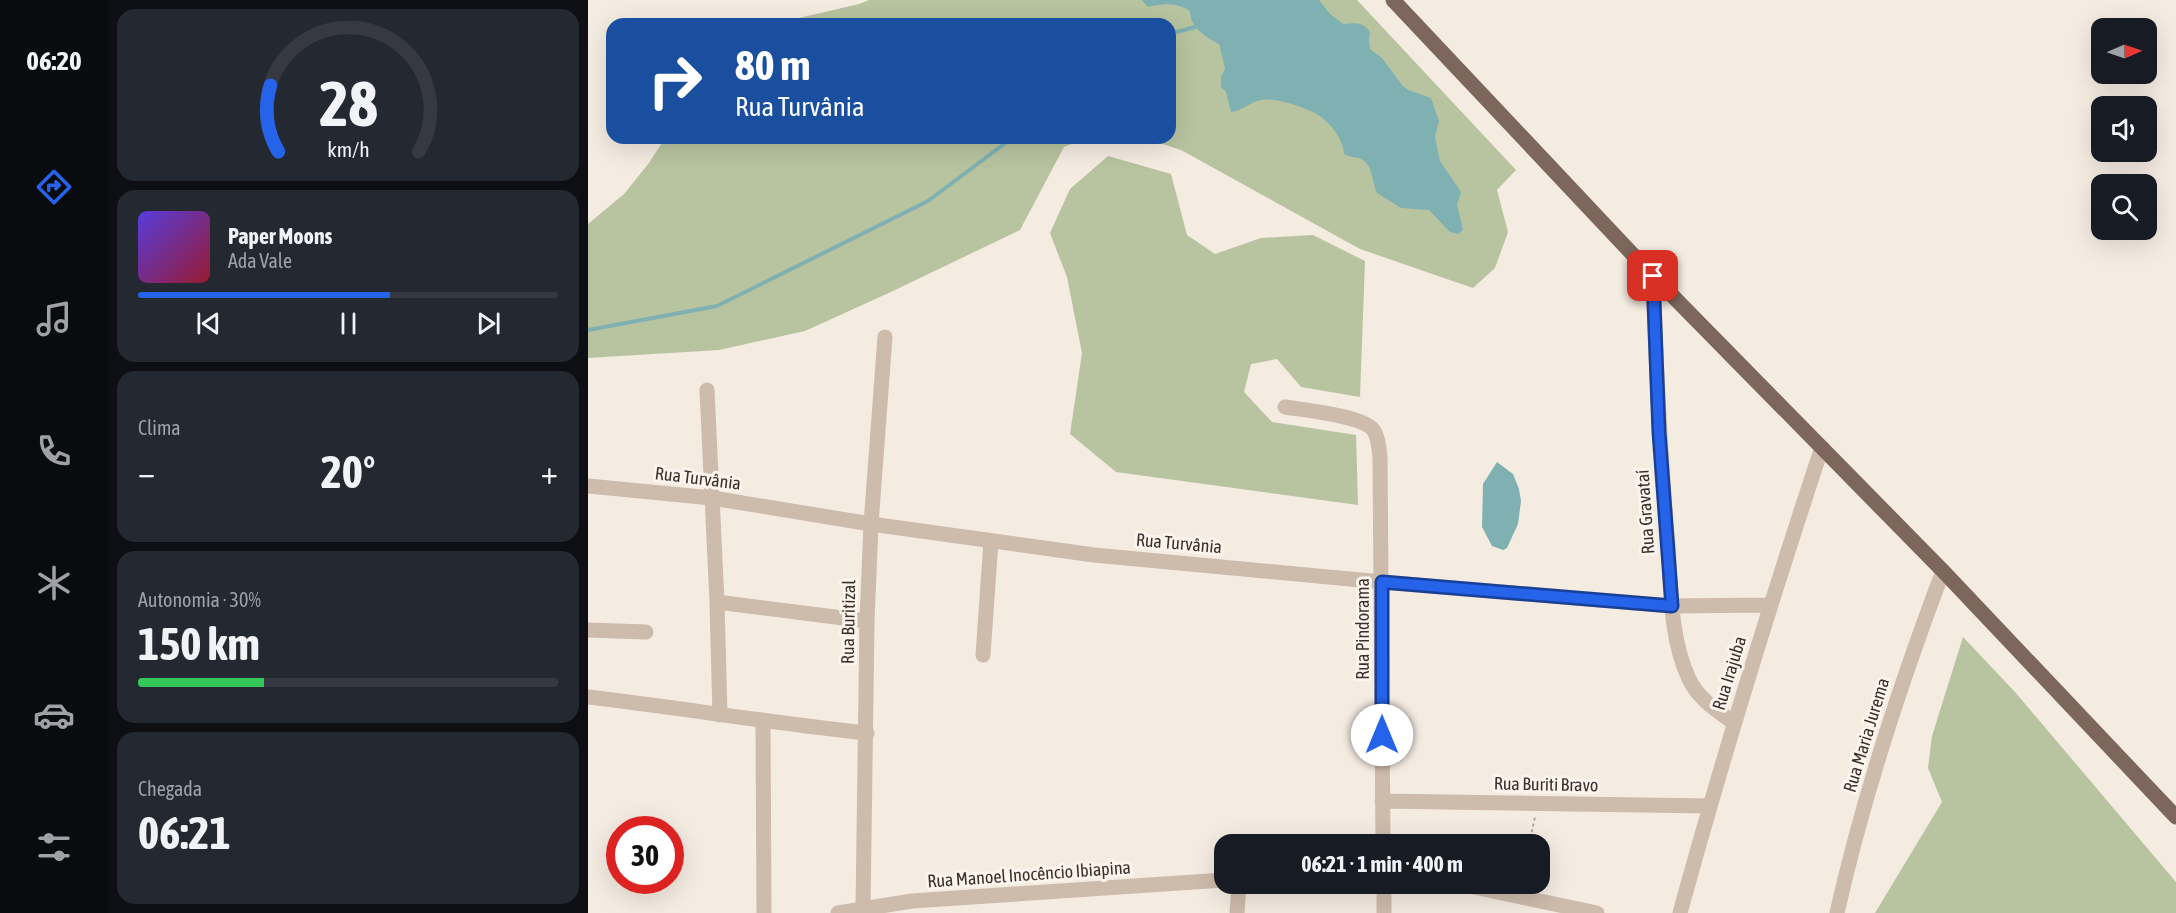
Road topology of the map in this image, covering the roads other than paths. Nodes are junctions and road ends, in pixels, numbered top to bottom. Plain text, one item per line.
1 (1393, 0) edge
2 (1653, 276) junction
3 (885, 337) dead end
4 (707, 390) dead end
5 (1285, 407) dead end
6 (1822, 447) junction
7 (588, 486) edge
8 (712, 498) junction
9 (871, 524) junction
10 (991, 541) junction
11 (1942, 571) junction
12 (1382, 582) junction
13 (717, 602) junction
14 (1769, 605) junction
15 (1672, 606) junction
16 (867, 621) junction
17 (588, 630) edge
18 (646, 632) dead end
19 (982, 656) dead end
20 (588, 697) edge
21 (720, 716) junction
22 (763, 722) junction
23 (1734, 723) junction
24 (867, 733) junction
25 (1382, 801) junction
26 (1710, 806) junction
27 (2176, 817) edge
28 (1383, 834) edge
29 (1214, 881) edge
30 (1238, 894) edge
31 (1384, 894) edge
32 (1507, 894) edge
33 (913, 907) edge
34 (863, 909) junction
35 (764, 913) edge
36 (837, 913) edge
37 (1237, 913) edge
38 (1384, 913) edge
39 (1597, 913) edge
40 (1680, 913) edge
41 (1837, 913) edge

1 - 2 main road
2 - 6 main road
2 - 15 street, Rua Gravataí
3 - 9 street, Rua Buritizal
4 - 8 street
5 - 12 street, Rua Pindorama
6 - 11 main road
6 - 14 street, Rua Irajuba
7 - 8 street, Rua Turvânia
8 - 9 street, Rua Turvânia
8 - 13 street
9 - 10 street, Rua Turvânia
9 - 16 street, Rua Buritizal
10 - 12 street, Rua Turvânia
10 - 19 street
11 - 27 main road
11 - 41 street, Rua Maria Jurema
12 - 15 street, Rua Turvânia
12 - 25 street, Rua Pindorama
13 - 16 street
13 - 21 street
14 - 15 street, Rua Turvânia
14 - 23 street, Rua Irajuba
15 - 23 street, Rua Gravataí
16 - 24 street, Rua Buritizal
17 - 18 street
20 - 21 street
21 - 22 street
22 - 24 street
22 - 35 street
23 - 26 street, Rua Irajuba
24 - 34 street, Rua Buritizal
25 - 26 street, Rua Buriti Bravo
25 - 28 street, Rua Pindorama
26 - 40 street, Rua Irajuba
29 - 33 street, Rua Manoel Inocêncio Ibiapina
30 - 37 street
31 - 38 street
32 - 39 street
33 - 34 street, Rua Manoel Inocêncio Ibiapina
34 - 36 street, Rua Manoel Inocêncio Ibiapina

